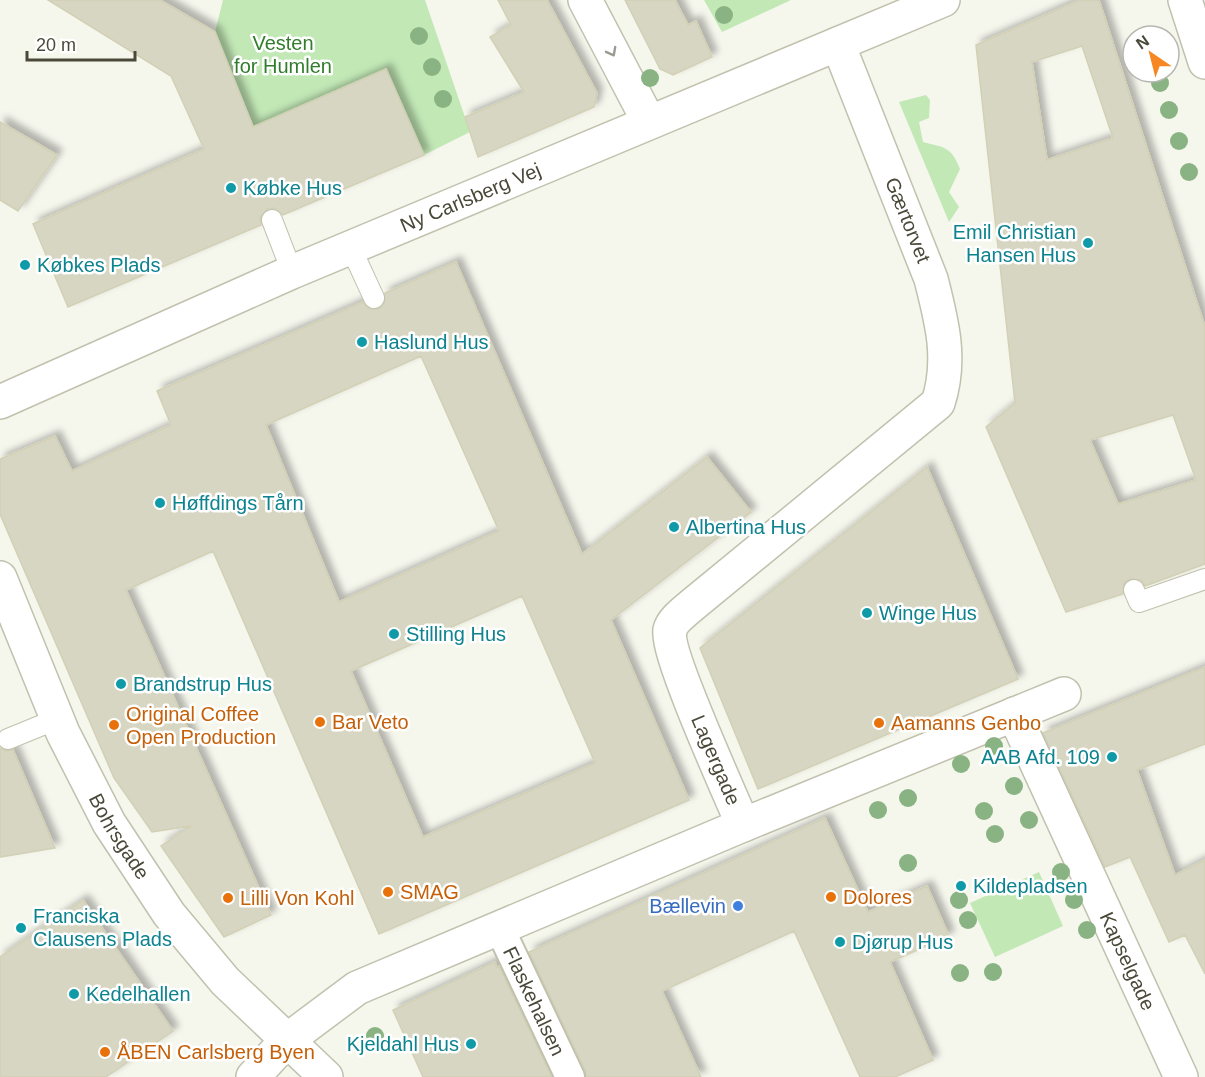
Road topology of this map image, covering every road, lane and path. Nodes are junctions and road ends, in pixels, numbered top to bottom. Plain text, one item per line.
1 (585, 0) edge
2 (1185, 0) edge
3 (925, 4) edge
4 (838, 44) junction
5 (1205, 62) edge
6 (649, 122) junction
7 (272, 220) dead end
8 (351, 248) junction
9 (292, 272) junction
10 (374, 298) dead end
11 (0, 402) edge
12 (938, 403) joint
13 (0, 578) edge
14 (1205, 579) edge
15 (1134, 590) dead end
16 (1064, 694) dead end
17 (1014, 714) junction
18 (57, 719) junction
19 (8, 739) dead end
20 (743, 825) junction
21 (499, 927) junction
22 (286, 1041) junction
23 (253, 1077) edge
24 (326, 1077) edge
25 (570, 1077) edge
26 (1181, 1077) edge

1 -> 6 street
2 - 5 street
3 - 4 street, Ny Carlsberg Vej
4 - 6 street, Ny Carlsberg Vej
4 - 12 street, Gærtorvet
6 - 8 street, Ny Carlsberg Vej
7 - 9 lane
8 - 9 street, Ny Carlsberg Vej
8 - 10 lane
9 - 11 street, Ny Carlsberg Vej
12 - 20 street, Lagergade
13 - 18 street, Bohrsgade
14 - 15 lane
16 - 17 street
17 - 20 street
17 - 26 street, Kapselgade
18 - 19 lane
18 - 22 street, Bohrsgade
20 - 21 street, Lagergade
21 - 22 street, Lagergade
21 - 25 street, Flaskehalsen
22 - 23 street
22 - 24 street, Bohrsgade

